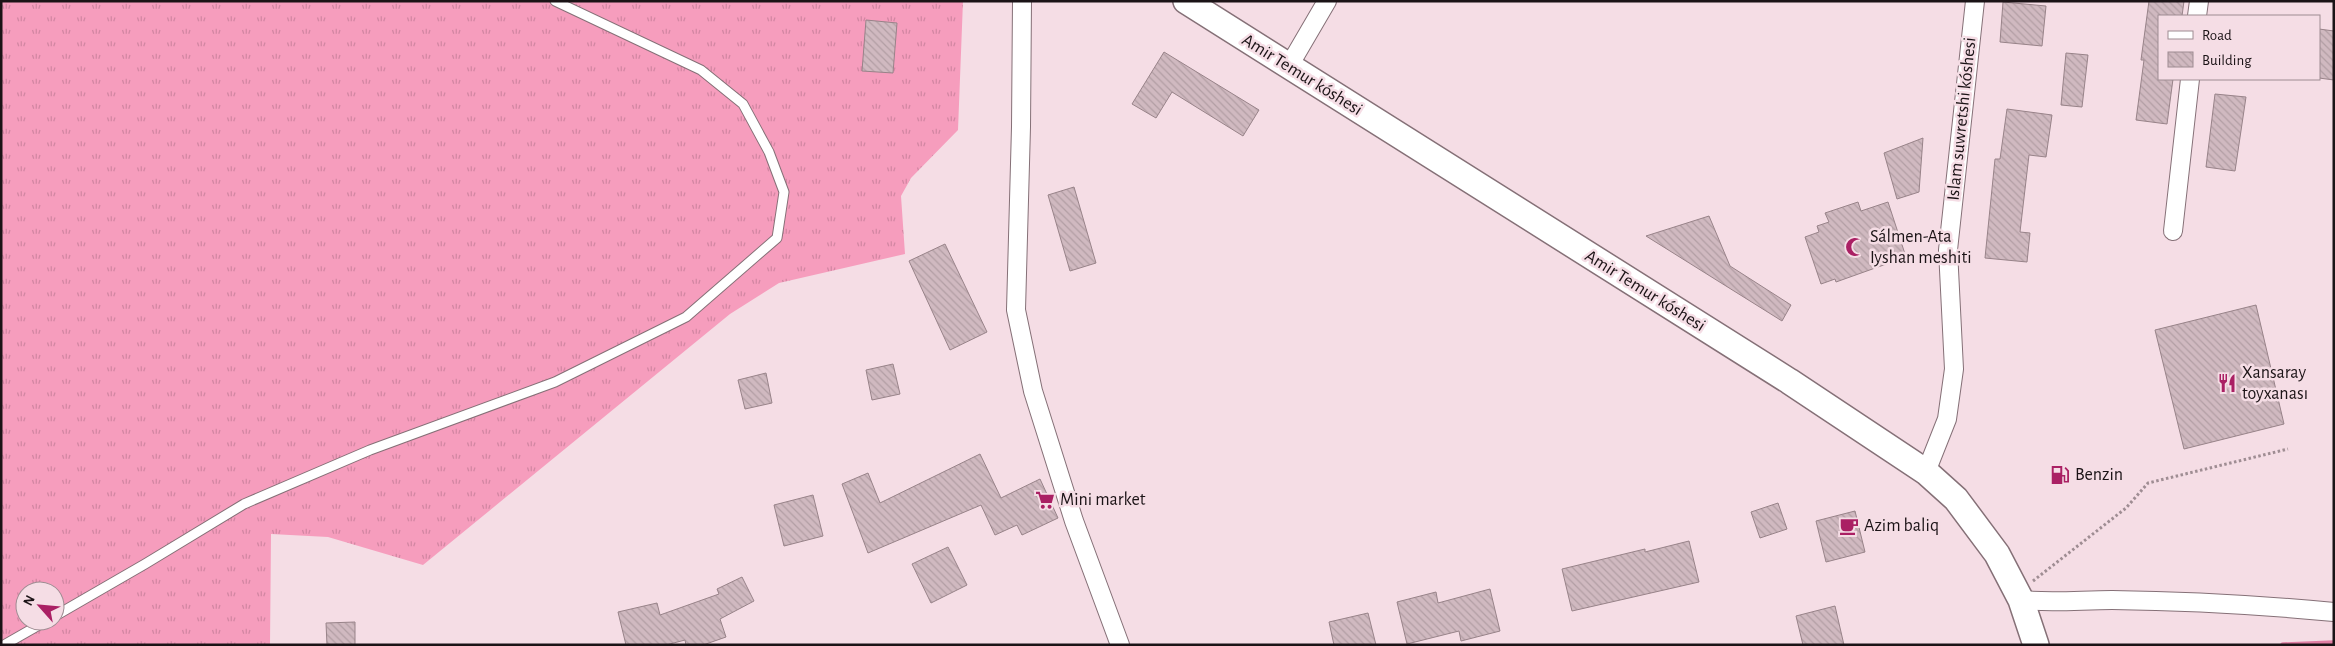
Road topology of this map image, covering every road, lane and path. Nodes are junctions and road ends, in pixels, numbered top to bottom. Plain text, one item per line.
1 (555, 1) edge
2 (1022, 1) edge
3 (1186, 1) edge
4 (1327, 1) edge
5 (1975, 1) edge
6 (2199, 1) edge
7 (2197, 15) edge
8 (1289, 66) junction
9 (2190, 80) edge
10 (2174, 231) dead end
11 (2288, 449) dead end
12 (1926, 472) junction
13 (2025, 592) junction
14 (65, 610) edge
15 (2334, 612) edge
16 (28, 631) edge
17 (4, 645) edge
18 (1120, 645) edge
19 (2036, 645) edge

1 - 14 lane
2 - 18 street
3 - 8 street, Amir Temur kóshesi
4 - 8 street
5 - 12 street, Islam suwretshi kóshesi
6 - 7 street
8 - 12 street, Amir Temur kóshesi
9 - 10 street
11 - 13 path
12 - 13 street, Amir Temur kóshesi
13 - 15 street
13 - 19 street, Amir Temur kóshesi
16 - 17 lane

